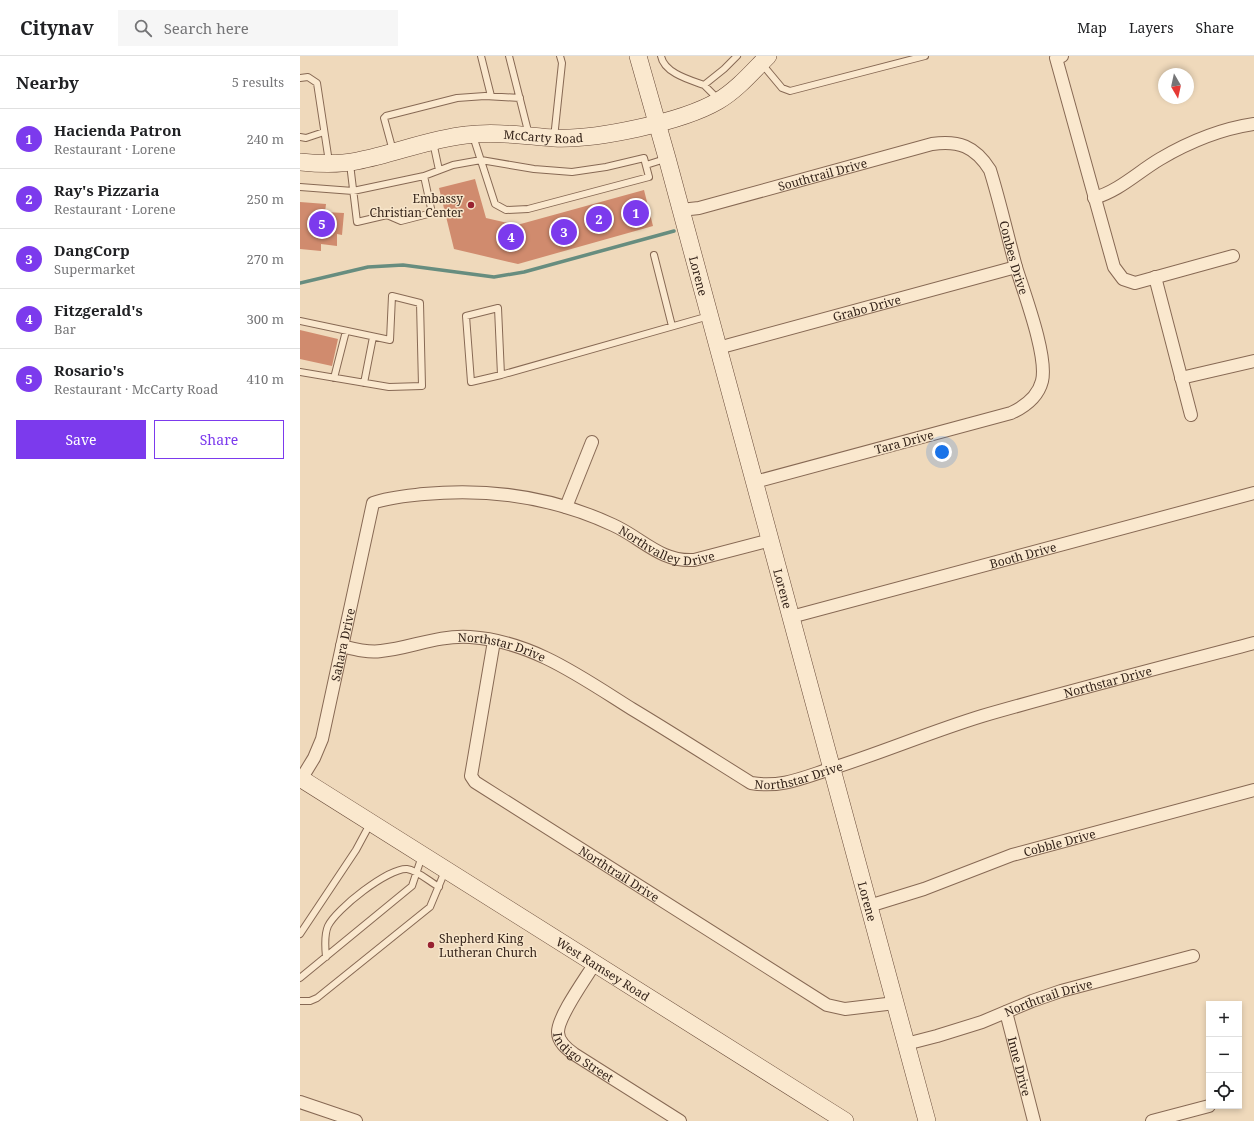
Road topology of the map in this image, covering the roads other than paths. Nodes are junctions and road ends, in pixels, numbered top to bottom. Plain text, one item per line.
1 (481, 56) edge
2 (509, 56) edge
3 (560, 56) edge
4 (638, 56) edge
5 (661, 56) edge
6 (737, 56) edge
7 (925, 56) edge
8 (1062, 56) edge
9 (764, 59) edge
10 (300, 78) edge
11 (704, 85) junction
12 (490, 96) junction
13 (520, 98) junction
14 (719, 100) junction
15 (657, 123) junction
16 (1254, 124) edge
17 (324, 132) junction
18 (472, 134) junction
19 (529, 135) junction
20 (300, 137) edge
21 (554, 138) junction
22 (432, 142) junction
23 (963, 145) joint
24 (393, 153) junction
25 (667, 158) junction
26 (481, 160) junction
27 (300, 162) edge
28 (350, 162) junction
29 (329, 164) junction
30 (646, 165) junction
31 (439, 170) junction
32 (424, 176) junction
33 (300, 187) edge
34 (353, 190) junction
35 (1094, 198) junction
36 (681, 210) junction
37 (654, 255) dead end
38 (1233, 256) dead end
39 (1016, 267) junction
40 (1155, 277) junction
41 (709, 316) junction
42 (300, 321) edge
43 (672, 326) junction
44 (346, 331) junction
45 (373, 337) junction
46 (718, 348) junction
47 (1254, 361) edge
48 (300, 372) edge
49 (501, 374) junction
50 (334, 378) junction
51 (1181, 378) junction
52 (364, 382) junction
53 (1041, 382) joint
54 (1191, 415) dead end
55 (592, 442) dead end
56 (755, 482) junction
57 (1254, 493) edge
58 (373, 503) joint
59 (566, 507) junction
60 (771, 540) junction
61 (791, 617) junction
62 (494, 641) junction
63 (1254, 642) edge
64 (342, 646) junction
65 (831, 768) junction
66 (300, 779) edge
67 (1254, 790) edge
68 (371, 822) junction
69 (422, 855) junction
70 (446, 869) junction
71 (416, 873) junction
72 (439, 887) junction
73 (869, 906) junction
74 (300, 934) edge
75 (1193, 956) dead end
76 (326, 957) junction
77 (595, 963) junction
78 (300, 978) edge
79 (300, 1001) edge
80 (895, 1003) junction
81 (1006, 1012) junction
82 (906, 1044) junction
83 (300, 1102) edge
84 (1206, 1107) edge
85 (356, 1121) edge
86 (680, 1121) edge
87 (845, 1121) edge
88 (927, 1121) edge
89 (1034, 1121) edge
90 (1152, 1121) edge

1 - 12 lane
2 - 13 lane
3 - 21 lane
4 - 15 street, Lorene
5 - 11 lane
6 - 11 lane
7 - 9 lane
8 - 35 street
9 - 14 street, McCarty Road
10 - 17 lane
11 - 14 lane
12 - 13 lane
12 - 24 lane
13 - 19 lane
14 - 15 street, McCarty Road
15 - 21 street, McCarty Road
15 - 25 street, Lorene
16 - 35 street
17 - 20 lane
17 - 29 lane
18 - 19 street, McCarty Road
18 - 22 street, McCarty Road
18 - 26 lane
19 - 21 street, McCarty Road
22 - 24 street, McCarty Road
22 - 31 lane
23 - 36 street, Southtrail Drive
23 - 39 street, Conbes Drive
24 - 28 street, McCarty Road
25 - 30 lane
25 - 36 street, Lorene
26 - 30 lane
26 - 30 lane
26 - 31 lane
27 - 29 street, McCarty Road
28 - 29 street, McCarty Road
28 - 34 lane
31 - 32 lane
32 - 34 lane
32 - 34 lane
33 - 34 lane
35 - 40 street
36 - 41 street, Lorene
37 - 43 lane
38 - 40 street
39 - 46 street, Grabo Drive
39 - 53 street, Conbes Drive
40 - 51 street
41 - 43 lane
41 - 46 street, Lorene
42 - 44 lane
43 - 49 lane
44 - 45 lane
44 - 50 lane
45 - 52 lane
45 - 52 lane
46 - 56 street, Lorene
47 - 51 street
48 - 50 lane
49 - 49 lane
50 - 52 lane
51 - 54 street
53 - 56 street, Tara Drive
55 - 59 street
56 - 60 street, Lorene
57 - 61 street, Booth Drive
58 - 59 street, Northvalley Drive
58 - 64 street, Sahara Drive
59 - 60 street, Northvalley Drive
60 - 61 street, Lorene
61 - 65 street, Lorene
62 - 64 street, Northstar Drive
62 - 65 street, Northstar Drive
62 - 80 street, Northtrail Drive
63 - 65 street, Northstar Drive
64 - 66 street, Sahara Drive
65 - 73 street, Lorene
66 - 68 street, West Ramsey Road
67 - 73 street, Cobble Drive
68 - 69 street, West Ramsey Road
68 - 74 lane
69 - 70 street, West Ramsey Road
69 - 71 lane
70 - 72 lane
70 - 77 street, West Ramsey Road
71 - 72 lane
71 - 76 lane
71 - 76 lane
72 - 79 lane
73 - 80 street, Lorene
75 - 81 street, Northtrail Drive
76 - 78 lane
77 - 86 street, Indigo Street
77 - 87 street, West Ramsey Road
80 - 82 street, Lorene
81 - 82 street, Northtrail Drive
81 - 89 street, Inne Drive
82 - 88 street, Lorene
83 - 85 street
84 - 90 street

